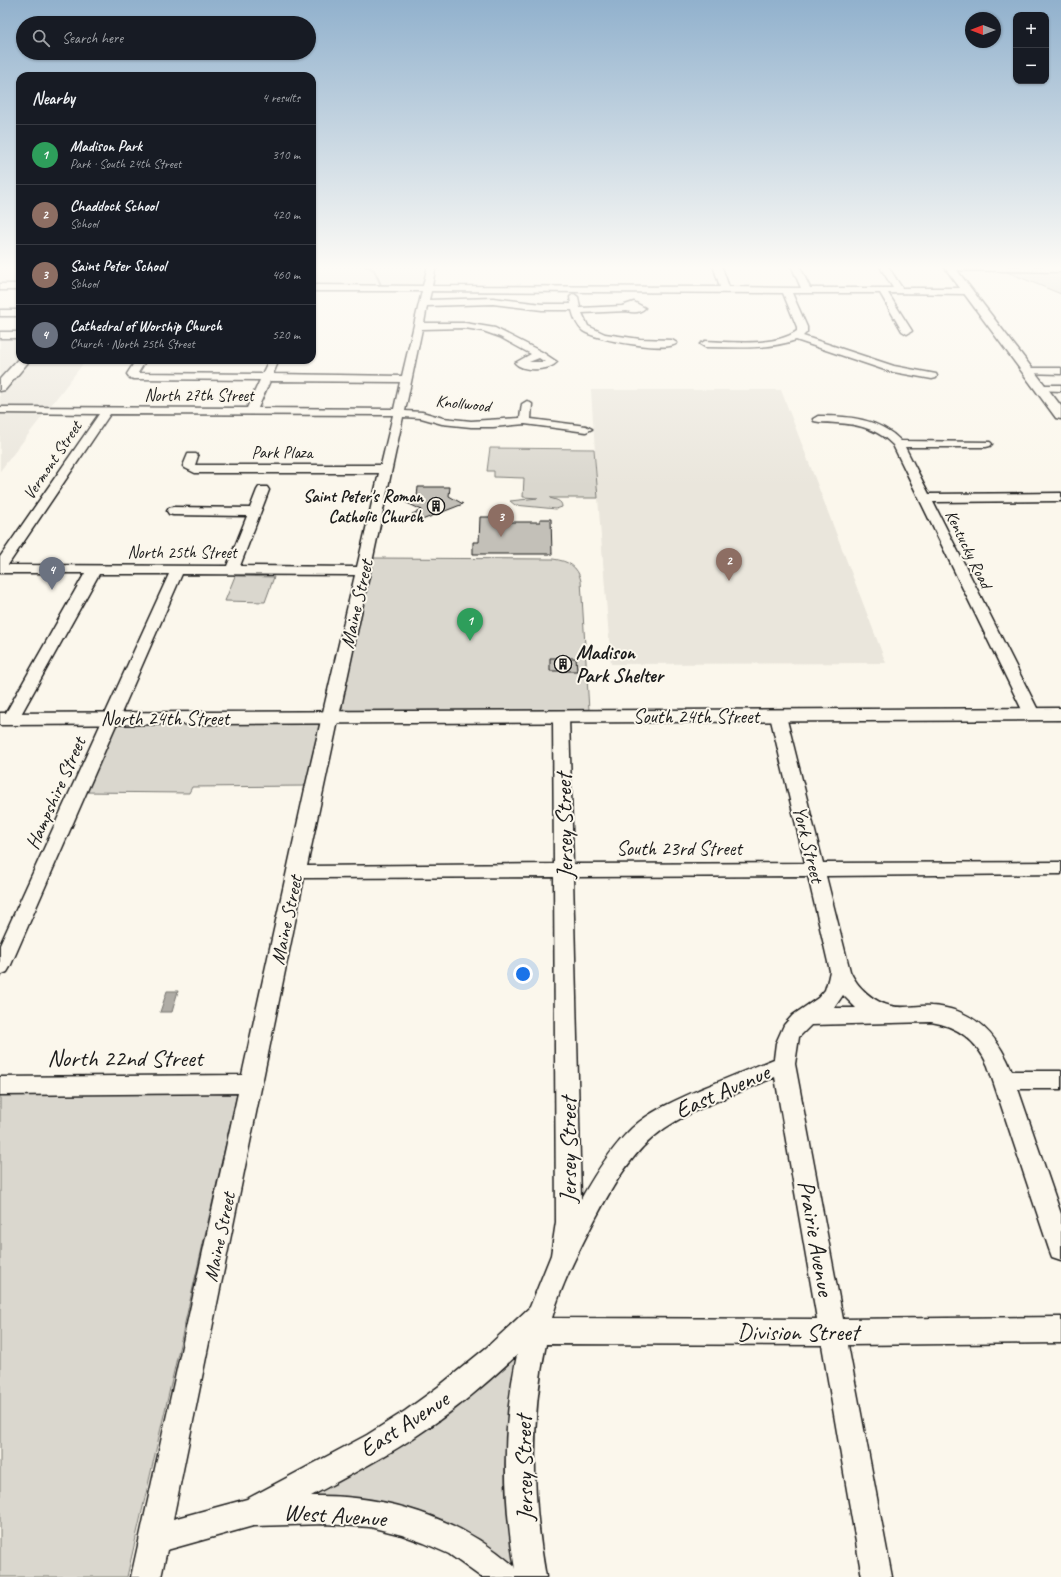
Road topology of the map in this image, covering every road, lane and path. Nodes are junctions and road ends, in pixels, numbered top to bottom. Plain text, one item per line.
1 (415, 339) edge
2 (510, 339) edge
3 (619, 339) edge
4 (792, 339) edge
5 (801, 339) edge
6 (1004, 339) edge
7 (672, 343) dead end
8 (704, 344) dead end
9 (539, 354) dead end
10 (20, 364) edge
11 (138, 364) edge
12 (272, 364) edge
13 (1028, 371) junction
14 (1061, 371) edge
15 (932, 376) dead end
16 (5, 377) edge
17 (266, 378) junction
18 (406, 379) junction
19 (0, 387) edge
20 (1041, 388) junction
21 (1061, 388) edge
22 (528, 404) dead end
23 (0, 410) edge
24 (106, 411) junction
25 (251, 411) junction
26 (398, 413) junction
27 (1061, 415) edge
28 (818, 419) dead end
29 (525, 420) junction
30 (586, 429) dead end
31 (898, 444) junction
32 (986, 444) dead end
33 (192, 456) dead end
34 (386, 469) junction
35 (262, 490) dead end
36 (924, 498) junction
37 (1061, 498) edge
38 (173, 511) dead end
39 (254, 512) junction
40 (0, 568) edge
41 (94, 570) junction
42 (177, 571) junction
43 (232, 571) junction
44 (363, 571) junction
45 (1032, 714) junction
46 (1061, 714) edge
47 (778, 716) junction
48 (330, 717) junction
49 (561, 717) junction
50 (6, 718) edge
51 (112, 718) junction
52 (1061, 868) edge
53 (816, 869) junction
54 (565, 871) junction
55 (296, 872) junction
56 (0, 967) edge
57 (840, 971) junction
58 (894, 1015) junction
59 (807, 1018) junction
60 (784, 1064) junction
61 (1004, 1080) junction
62 (1061, 1080) edge
63 (251, 1084) junction
64 (0, 1086) edge
65 (1061, 1249) edge
66 (564, 1252) junction
67 (538, 1323) junction
68 (1061, 1330) edge
69 (833, 1332) junction
70 (253, 1512) junction
71 (154, 1538) junction
72 (146, 1577) edge
73 (503, 1577) edge
74 (531, 1577) edge
75 (877, 1577) edge

1 - 18 street, Maine Street
2 - 9 street
3 - 7 street
4 - 8 street
5 - 15 street
6 - 13 main road
10 - 16 main road
11 - 17 street
12 - 17 street
13 - 14 street
13 - 20 main road
16 - 19 main road
17 - 18 street
17 - 25 street
18 - 26 street, Maine Street
20 - 21 street
20 - 27 main road
22 - 29 street
23 - 24 street, North 27th Street
24 - 25 street, North 27th Street
24 - 40 street, Vermont Street
25 - 26 street, North 27th Street
26 - 29 street, Knollwood
26 - 34 street, Maine Street
28 - 31 street, Kentucky Road
29 - 30 street, Knollwood
31 - 32 street
31 - 36 street, Kentucky Road
33 - 34 street, Park Plaza
34 - 44 street, Maine Street
35 - 39 street
36 - 37 street
36 - 45 street, Kentucky Road
38 - 39 street
39 - 43 street
40 - 41 street, North 25th Street
41 - 42 street, North 25th Street
41 - 50 street
42 - 43 street, North 25th Street
42 - 51 street, Hampshire Street
43 - 44 street, North 25th Street
44 - 48 street, Maine Street
45 - 46 main road, South 24th Street
45 - 47 main road, South 24th Street
47 - 49 main road, South 24th Street
47 - 53 street, York Street
48 - 49 main road, South 24th Street
48 - 51 main road, North 24th Street
48 - 55 street, Maine Street
49 - 54 street, Jersey Street
50 - 51 main road, North 24th Street
51 - 56 street, Hampshire Street
52 - 53 street, South 23rd Street
53 - 54 street, South 23rd Street
53 - 57 street, York Street
54 - 55 street, South 23rd Street
54 - 66 street, Jersey Street
55 - 63 street, Maine Street
57 - 58 street, York Street
57 - 59 street, York Street
58 - 59 street
58 - 61 street
59 - 60 street, East Avenue
60 - 66 street, East Avenue
60 - 69 street, Prairie Avenue
61 - 62 street
61 - 65 street
63 - 64 street, North 22nd Street
63 - 71 street, Maine Street
66 - 67 street, Jersey Street
67 - 69 street, Division Street
67 - 70 street, East Avenue
67 - 74 street, Jersey Street
68 - 69 street, Division Street
69 - 75 street, Prairie Avenue
70 - 71 street, West Avenue
70 - 73 street, West Avenue
71 - 72 street, Maine Street

